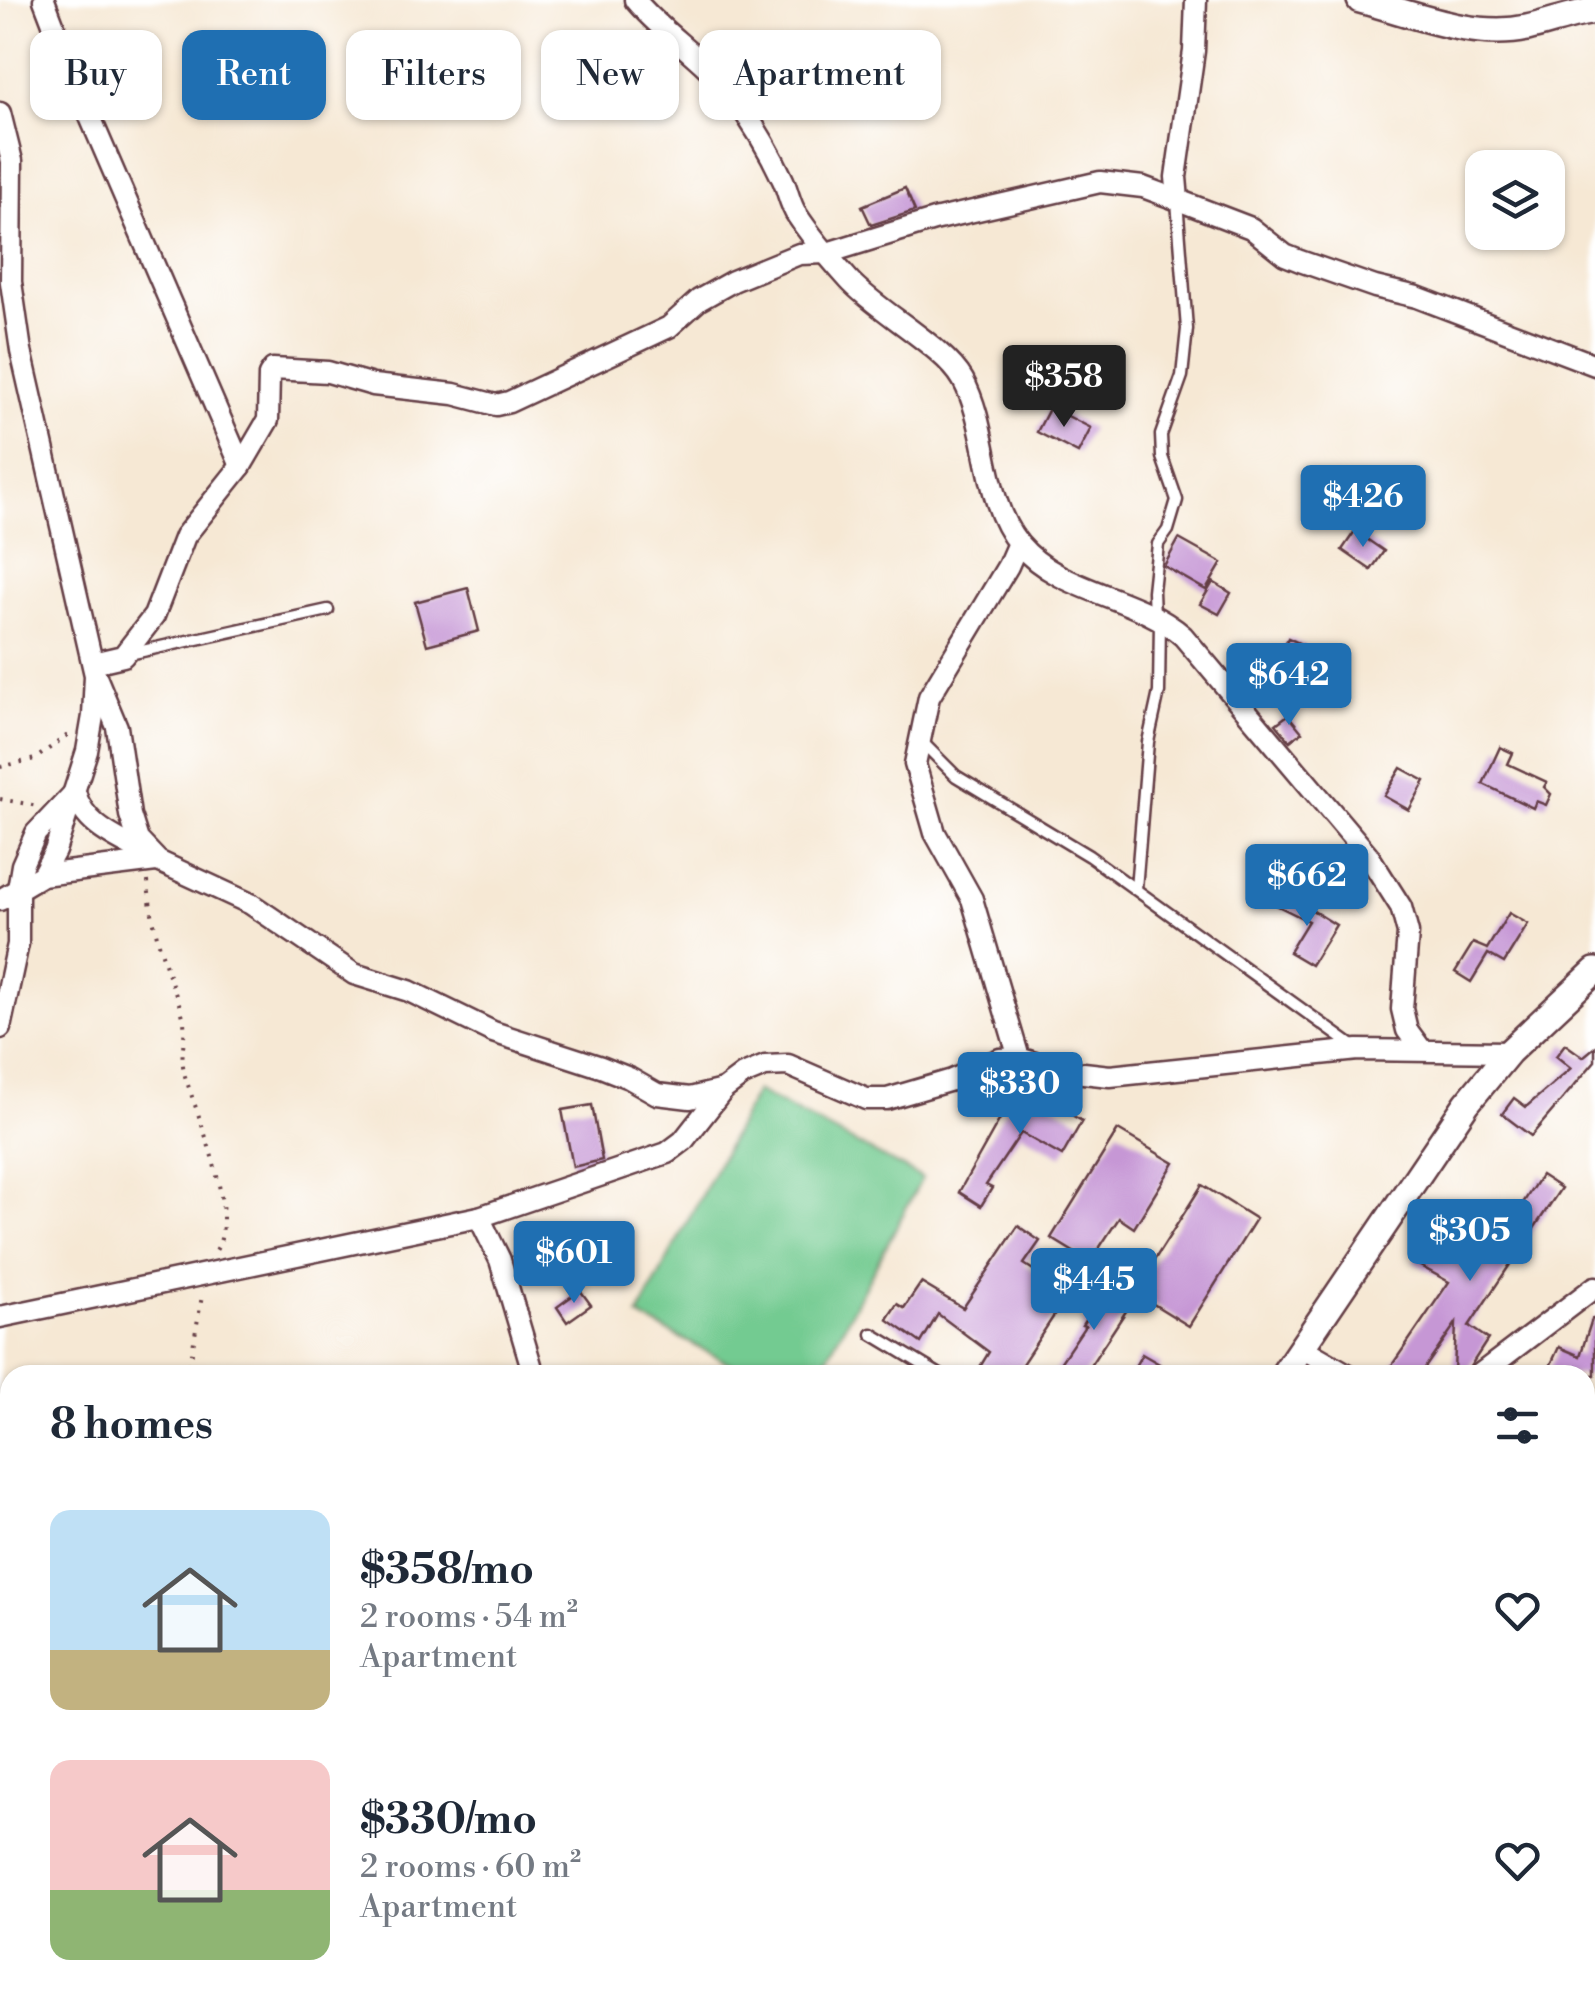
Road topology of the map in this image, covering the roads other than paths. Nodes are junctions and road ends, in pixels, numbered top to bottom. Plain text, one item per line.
1 (44, 0) edge
2 (635, 0) edge
3 (1196, 0) edge
4 (1360, 0) edge
5 (1595, 11) edge
6 (0, 113) edge
7 (1178, 200) junction
8 (827, 253) junction
9 (1595, 366) edge
10 (241, 466) junction
11 (1018, 542) junction
12 (328, 610) dead end
13 (1157, 617) junction
14 (124, 656) junction
15 (94, 669) junction
16 (922, 742) junction
17 (75, 792) junction
18 (153, 861) junction
19 (42, 875) junction
20 (1136, 889) junction
21 (9, 895) edge
22 (1595, 971) edge
23 (0, 1028) edge
24 (1421, 1049) junction
25 (1358, 1050) junction
26 (1508, 1052) junction
27 (1019, 1058) junction
28 (722, 1090) junction
29 (479, 1217) junction
30 (1595, 1288) edge
31 (0, 1317) edge
32 (872, 1334) dead end
33 (1302, 1348) junction
34 (531, 1365) edge
35 (923, 1365) edge
36 (1290, 1365) edge
37 (1332, 1365) edge
38 (1491, 1365) edge

1 - 10 street
2 - 8 street
3 - 7 street
4 - 5 street
6 - 15 street
7 - 8 street
7 - 9 street
7 - 13 lane
8 - 10 street
8 - 11 street
10 - 14 street
11 - 13 street
11 - 16 street
12 - 14 lane
13 - 20 lane
13 - 24 street
14 - 15 street
15 - 17 street
15 - 18 street
16 - 20 lane
16 - 27 street
17 - 18 street
17 - 19 street
17 - 21 street
18 - 19 street
18 - 28 street
19 - 21 street
20 - 25 lane
21 - 23 street
22 - 26 street
24 - 25 street
24 - 26 street
25 - 27 street
26 - 33 street
27 - 28 street
28 - 29 street
29 - 31 street
29 - 34 street
30 - 38 street
32 - 35 lane
33 - 36 street
33 - 37 street

